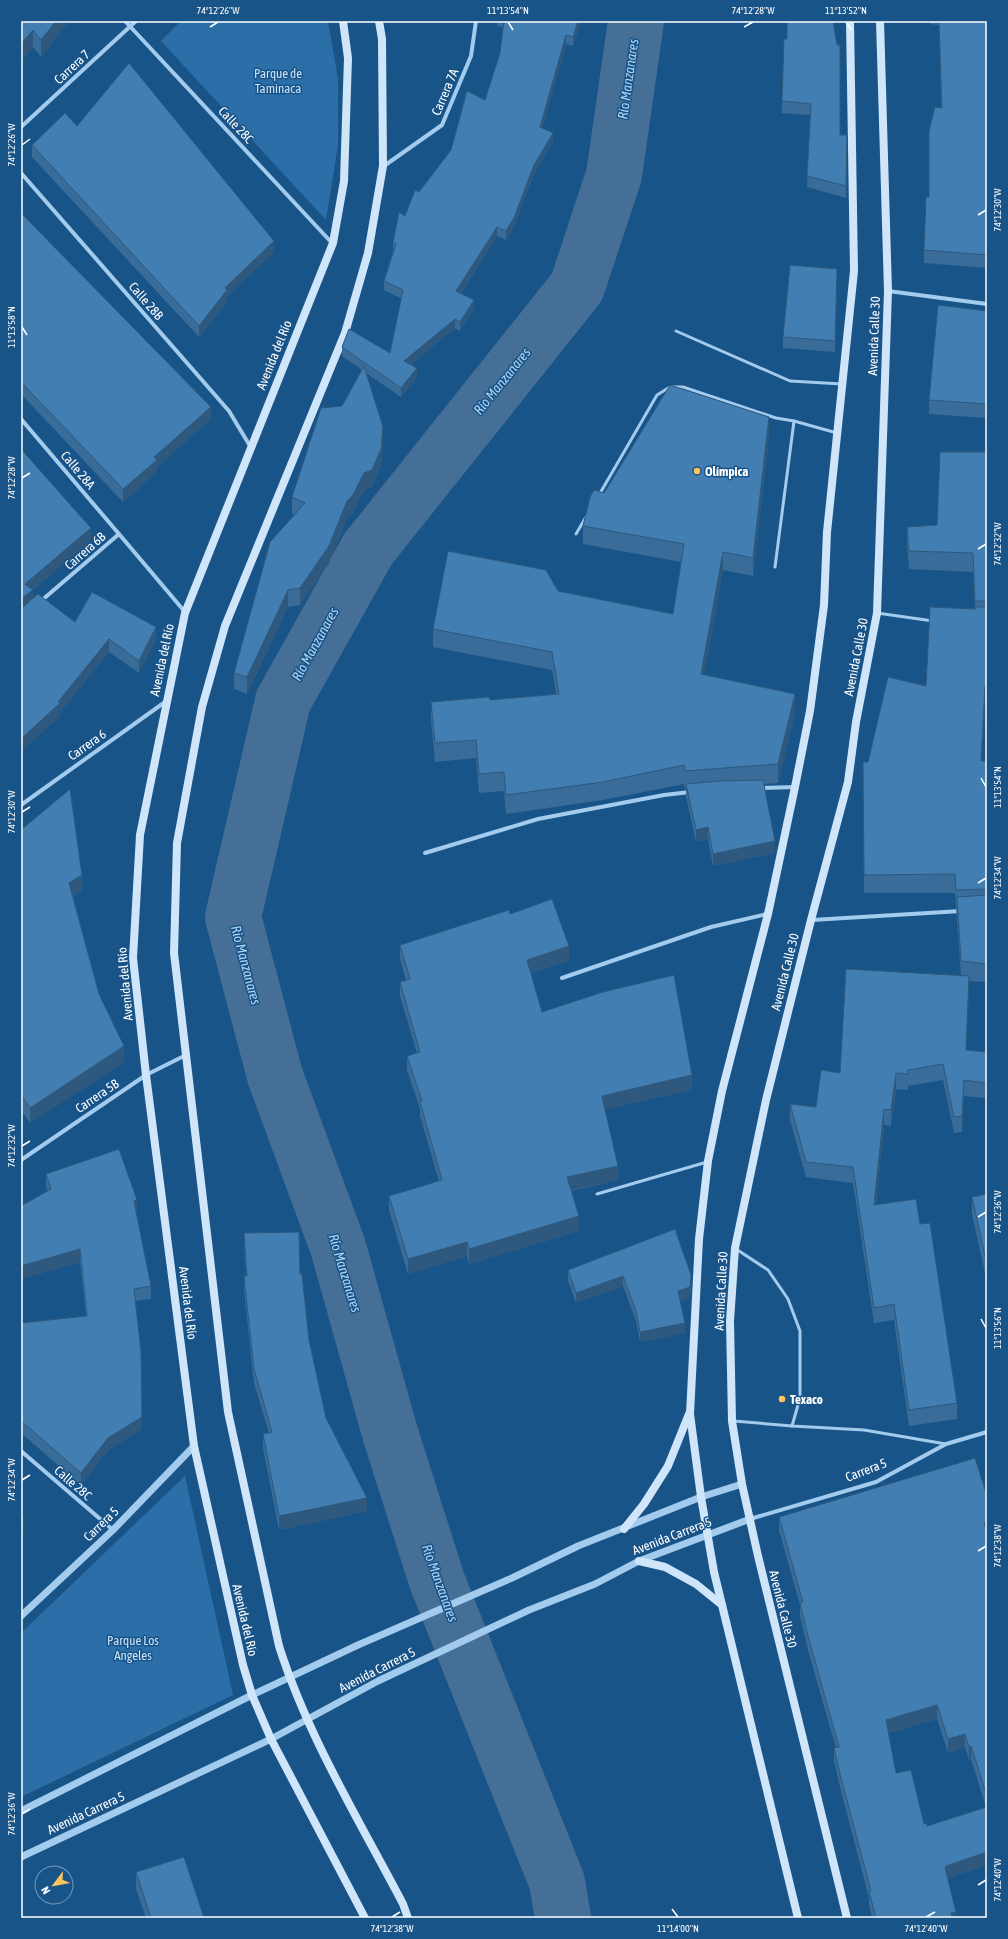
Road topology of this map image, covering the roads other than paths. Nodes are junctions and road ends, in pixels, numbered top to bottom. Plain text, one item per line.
1 (125, 21) edge
2 (136, 21) edge
3 (343, 21) edge
4 (379, 21) edge
5 (476, 21) edge
6 (850, 21) edge
7 (880, 21) edge
8 (130, 27) junction
9 (21, 127) edge
10 (383, 166) junction
11 (21, 174) edge
12 (333, 243) junction
13 (888, 290) junction
14 (987, 304) edge
15 (676, 331) dead end
16 (842, 384) junction
17 (21, 419) edge
18 (794, 421) junction
19 (838, 433) junction
20 (250, 446) junction
21 (595, 501) edge
22 (588, 514) edge
23 (119, 534) junction
24 (576, 534) dead end
25 (775, 567) dead end
26 (39, 602) edge
27 (185, 612) junction
28 (877, 613) junction
29 (936, 622) edge
30 (165, 702) junction
31 (794, 787) junction
32 (757, 788) edge
33 (696, 792) edge
34 (21, 805) edge
35 (425, 853) dead end
36 (964, 911) edge
37 (768, 914) junction
38 (811, 920) junction
39 (562, 978) dead end
40 (188, 1054) junction
41 (146, 1075) junction
42 (21, 1160) edge
43 (708, 1161) junction
44 (597, 1194) dead end
45 (735, 1248) junction
46 (690, 1414) junction
47 (732, 1420) junction
48 (792, 1426) junction
49 (987, 1432) edge
50 (946, 1444) junction
51 (194, 1446) junction
52 (21, 1451) edge
53 (742, 1484) junction
54 (701, 1497) junction
55 (750, 1519) junction
56 (624, 1529) junction
57 (113, 1530) junction
58 (708, 1535) junction
59 (639, 1561) junction
60 (722, 1605) junction
61 (21, 1616) edge
62 (289, 1678) junction
63 (252, 1695) junction
64 (307, 1721) junction
65 (271, 1739) junction
66 (21, 1811) edge
67 (21, 1857) edge
68 (365, 1918) edge
69 (408, 1918) edge
70 (798, 1918) edge
71 (847, 1918) edge

1 - 8 street, Calle 28C
2 - 8 street, Carrera 7
3 - 12 main road, Avenida del Río
4 - 10 main road, Avenida del Río
5 - 10 street, Carrera 7A
6 - 16 main road, Avenida Calle 30
7 - 13 main road, Avenida Calle 30
8 - 9 street, Carrera 7
8 - 12 street, Calle 28C
10 - 40 main road, Avenida del Río
11 - 20 street, Calle 28B
12 - 20 main road, Avenida del Río
13 - 14 street
13 - 28 main road, Avenida Calle 30
15 - 16 lane
16 - 19 main road, Avenida Calle 30
17 - 23 street, Calle 28A
18 - 19 lane
18 - 21 lane
18 - 25 lane
19 - 31 main road, Avenida Calle 30
20 - 27 main road, Avenida del Río
22 - 24 lane
23 - 26 street, Carrera 6B
23 - 27 street, Carrera 6B
27 - 30 main road, Avenida del Río
28 - 29 lane
28 - 38 main road, Avenida Calle 30
30 - 34 street, Carrera 6
30 - 41 main road, Avenida del Río
31 - 32 street
31 - 37 main road, Avenida Calle 30
33 - 35 street
36 - 38 street
37 - 39 street
37 - 43 main road, Avenida Calle 30
38 - 45 main road, Avenida Calle 30
40 - 41 street, Carrera 5B
40 - 62 main road, Avenida del Río
41 - 42 street, Carrera 5B
41 - 51 main road, Avenida del Río
43 - 44 lane
43 - 46 main road, Avenida Calle 30
45 - 47 main road, Avenida Calle 30
45 - 48 lane
46 - 54 main road, Avenida Calle 30
46 - 56 main road
47 - 48 lane
47 - 53 main road, Avenida Calle 30
48 - 50 lane
49 - 50 street, Carrera 5
50 - 55 street, Carrera 5
51 - 57 street, Carrera 5
51 - 63 main road, Avenida del Río
52 - 57 street, Calle 28C
53 - 54 street, Avenida Carrera 5
53 - 55 main road, Avenida Calle 30
54 - 56 street, Avenida Carrera 5
54 - 58 main road, Avenida Calle 30
55 - 58 street, Avenida Carrera 5
55 - 71 main road, Avenida Calle 30
56 - 62 street, Avenida Carrera 5
57 - 61 street, Carrera 5
58 - 59 street, Avenida Carrera 5
58 - 60 main road, Avenida Calle 30
59 - 60 main road
59 - 64 street, Avenida Carrera 5
60 - 70 main road, Avenida Calle 30
62 - 63 street, Avenida Carrera 5
62 - 64 main road, Avenida del Río
63 - 65 main road, Avenida del Río
63 - 66 street, Avenida Carrera 5
64 - 65 street, Avenida Carrera 5
64 - 69 main road, Avenida del Río
65 - 67 street, Avenida Carrera 5
65 - 68 main road, Avenida del Río

